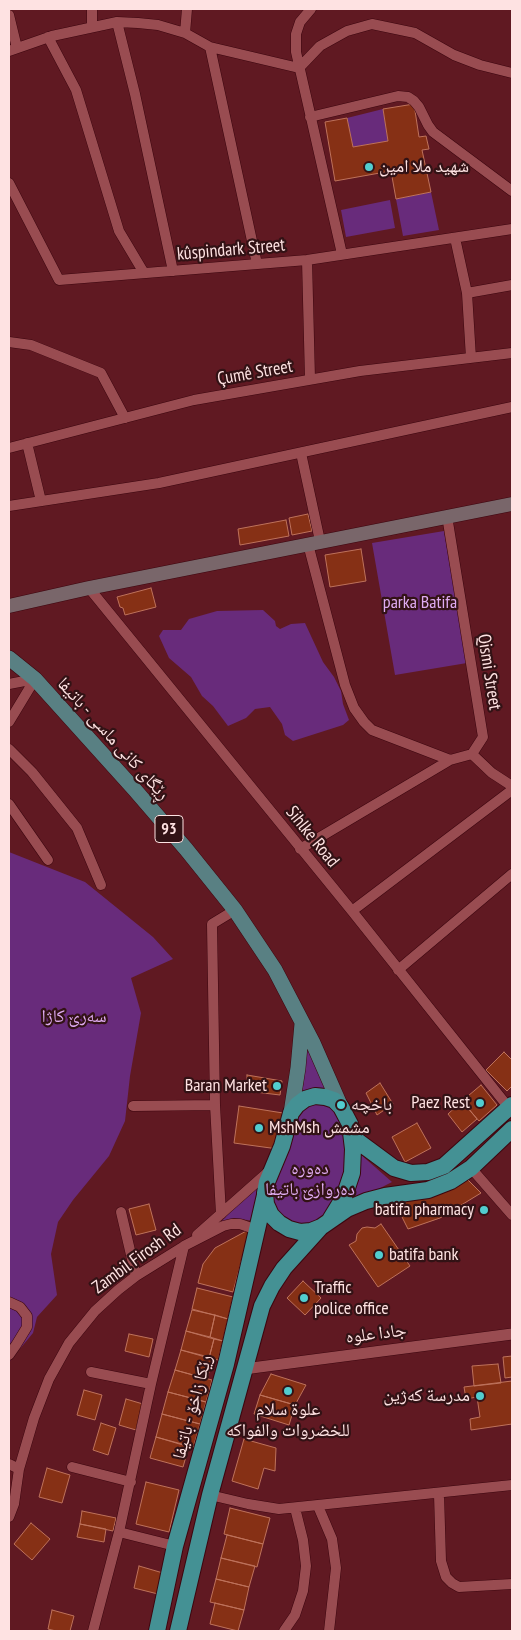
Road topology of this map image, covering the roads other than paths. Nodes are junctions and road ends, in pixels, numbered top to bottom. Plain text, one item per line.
1 (92, 9) edge
2 (187, 9) edge
3 (311, 9) edge
4 (9, 15) edge
5 (117, 22) junction
6 (92, 27) junction
7 (186, 33) junction
8 (48, 37) junction
9 (210, 47) junction
10 (13, 49) edge
11 (299, 68) junction
12 (512, 73) edge
13 (310, 117) junction
14 (9, 183) edge
15 (512, 191) edge
16 (512, 229) edge
17 (455, 238) junction
18 (342, 254) junction
19 (307, 260) junction
20 (257, 264) junction
21 (173, 271) junction
22 (144, 273) junction
23 (512, 285) edge
24 (467, 293) junction
25 (9, 343) edge
26 (512, 353) edge
27 (471, 358) junction
28 (310, 379) junction
29 (512, 407) edge
30 (124, 418) junction
31 (27, 443) junction
32 (9, 448) edge
33 (301, 453) junction
34 (41, 501) junction
35 (512, 504) edge
36 (9, 506) edge
37 (447, 516) junction
38 (314, 542) junction
39 (89, 588) junction
40 (10, 607) edge
41 (9, 650) edge
42 (13, 662) edge
43 (35, 679) junction
44 (9, 684) edge
45 (9, 722) edge
46 (9, 749) edge
47 (472, 754) junction
48 (450, 760) junction
49 (512, 788) edge
50 (9, 804) edge
51 (300, 849) junction
52 (48, 860) dead end
53 (512, 874) edge
54 (101, 885) dead end
55 (235, 910) junction
56 (352, 911) junction
57 (398, 970) junction
58 (302, 1023) junction
59 (215, 1105) junction
60 (133, 1106) dead end
61 (342, 1106) junction
62 (510, 1106) edge
63 (291, 1113) junction
64 (512, 1129) edge
65 (352, 1137) junction
66 (471, 1168) junction
67 (272, 1169) junction
68 (265, 1193) junction
69 (121, 1212) dead end
70 (221, 1214) junction
71 (512, 1215) edge
72 (326, 1223) junction
73 (257, 1230) junction
74 (184, 1246) junction
75 (136, 1276) junction
76 (9, 1302) edge
77 (512, 1334) edge
78 (9, 1355) edge
79 (244, 1369) junction
80 (91, 1372) dead end
81 (151, 1384) junction
82 (14, 1466) edge
83 (72, 1468) dead end
84 (131, 1482) junction
85 (512, 1485) edge
86 (439, 1494) junction
87 (210, 1495) junction
88 (318, 1506) junction
89 (295, 1508) junction
90 (9, 1517) edge
91 (119, 1532) junction
92 (176, 1546) junction
93 (512, 1584) edge
94 (93, 1631) edge
95 (157, 1631) edge
96 (178, 1631) edge
97 (284, 1631) edge
98 (329, 1631) edge

1 - 6 street
2 - 7 street
3 - 11 street
4 - 10 street
5 - 6 street
5 - 7 street
5 - 21 street
6 - 8 street
7 - 9 street
8 - 10 street
8 - 22 street
9 - 11 street
9 - 20 street
11 - 12 street
11 - 13 street
13 - 15 street
13 - 18 street
14 - 22 street, kûspindark Street
16 - 17 street, kûspindark Street
17 - 18 street, kûspindark Street
17 - 24 street
18 - 19 street, kûspindark Street
19 - 20 street, kûspindark Street
19 - 28 street
20 - 21 street, kûspindark Street
21 - 22 street, kûspindark Street
23 - 24 street
24 - 27 street
25 - 30 street
26 - 27 street, Çumê Street
27 - 28 street, Çumê Street
28 - 30 street, Çumê Street
29 - 33 street
30 - 31 street, Çumê Street
31 - 32 street, Çumê Street
31 - 34 street
33 - 34 street
33 - 38 street
34 - 36 street
35 - 37 main road
37 - 38 main road
37 - 47 street, Qismi Street
38 - 39 main road
38 - 48 street
39 - 40 main road
39 - 51 street, Sihlke Road
41 - 42 main road
42 - 43 main road, ڕێگای کانی ماسی - باتيفا / 93
43 - 44 street
43 - 45 street
43 - 55 main road, ڕێگای کانی ماسی - باتيفا / 93
46 - 54 street
47 - 48 street
47 - 49 street
48 - 51 street
49 - 56 street
50 - 52 street
51 - 56 street, Sihlke Road
53 - 57 street
55 - 58 main road, ڕێگای کانی ماسی - باتيفا / 93
55 - 59 street
56 - 57 street, Sihlke Road
57 - 62 street, Sihlke Road
58 - 61 main road, ڕێگای کانی ماسی - باتيفا / 93
58 - 63 main road
59 - 60 street
59 - 70 street
61 - 63 highway
61 - 65 highway
62 - 65 highway
63 - 67 highway
64 - 66 highway
65 - 72 highway
66 - 71 street
66 - 72 highway
67 - 68 highway
67 - 70 street, Zambil Firosh Rd
68 - 72 highway
68 - 73 highway, رێکا زاخۆ - باتیفا
69 - 75 street
70 - 74 street, Zambil Firosh Rd
72 - 79 highway
73 - 74 street
73 - 92 highway, رێکا زاخۆ - باتیفا
74 - 75 street, Zambil Firosh Rd
74 - 81 street
75 - 82 street, Zambil Firosh Rd
76 - 78 street
77 - 79 street, جادا علوه
79 - 87 highway
80 - 81 street
81 - 84 street
82 - 90 street, Zambil Firosh Rd
83 - 84 street
84 - 91 street
85 - 86 street
86 - 88 street
86 - 93 street
87 - 89 street
87 - 96 highway
88 - 89 street
88 - 98 street
89 - 97 street
91 - 92 street
91 - 94 street
92 - 95 highway, رێکا زاخۆ - باتیفا

